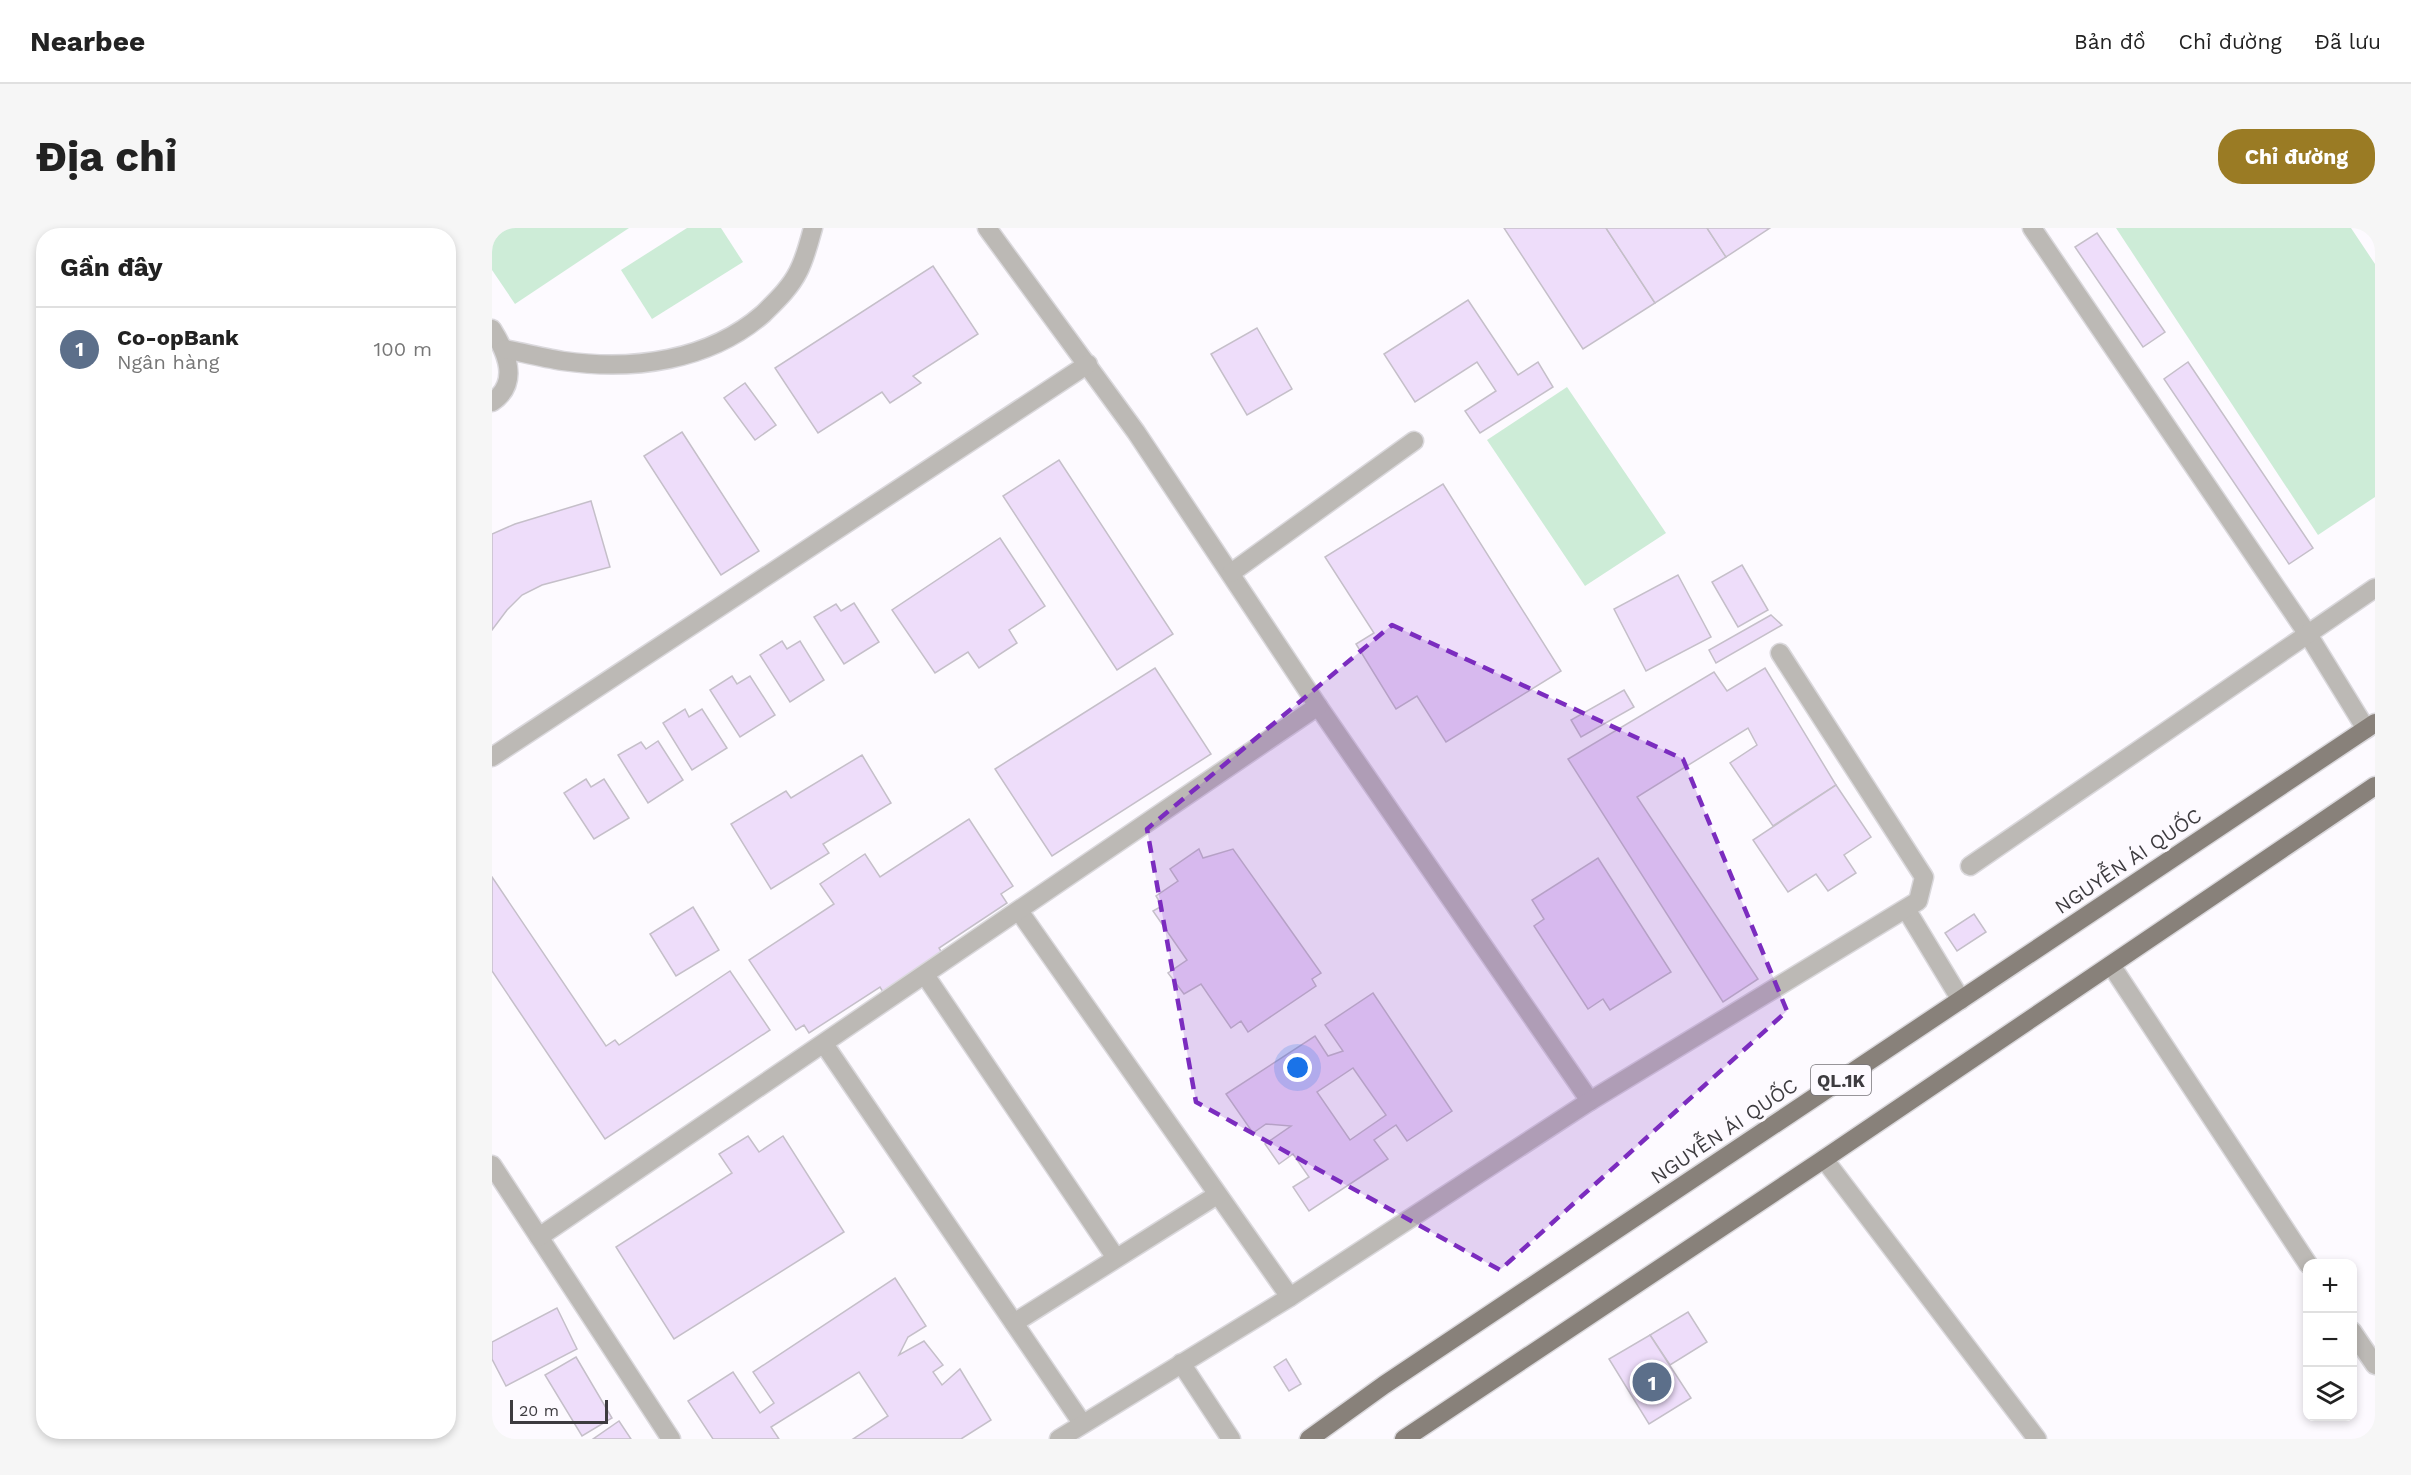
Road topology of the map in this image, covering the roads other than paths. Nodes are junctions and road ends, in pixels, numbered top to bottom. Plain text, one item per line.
1 (987, 228) edge
2 (2032, 228) edge
3 (815, 230) edge
4 (492, 329) edge
5 (505, 349) junction
6 (1088, 364) junction
7 (492, 402) edge
8 (1414, 441) dead end
9 (1231, 573) junction
10 (2375, 588) edge
11 (2309, 636) junction
12 (1780, 653) dead end
13 (1318, 706) junction
14 (2371, 726) edge
15 (492, 757) edge
16 (2375, 786) edge
17 (1970, 866) dead end
18 (1906, 909) junction
19 (1019, 911) junction
20 (2111, 965) junction
21 (925, 975) junction
22 (1961, 1000) junction
23 (824, 1044) junction
24 (1590, 1101) junction
25 (1824, 1159) junction
26 (492, 1164) edge
27 (1217, 1194) junction
28 (539, 1237) junction
29 (1116, 1258) junction
30 (2305, 1259) edge
31 (1290, 1297) junction
32 (1014, 1323) junction
33 (2357, 1338) edge
34 (1181, 1363) junction
35 (2375, 1365) edge
36 (1082, 1423) junction
37 (671, 1439) edge
38 (1059, 1439) edge
39 (1231, 1439) edge
40 (1309, 1439) edge
41 (1404, 1439) edge
42 (2037, 1439) edge

1 - 6 street
2 - 11 street
3 - 5 street
4 - 5 street
5 - 7 street
6 - 9 street
6 - 15 street
8 - 9 street
9 - 13 street
10 - 11 street
11 - 14 street
11 - 17 street
12 - 18 street
13 - 19 street
13 - 24 street
14 - 22 main road, NGUYỄN ÁI QUỐC / QL.1K
16 - 20 main road, QL.1K
18 - 22 street
18 - 24 street
19 - 21 street
19 - 27 street
20 - 25 main road, QL.1K
20 - 30 street
21 - 23 street
21 - 29 street
22 - 40 main road, NGUYỄN ÁI QUỐC / QL.1K
23 - 28 street
23 - 32 street
24 - 31 street
25 - 41 main road, QL.1K
25 - 42 street
26 - 28 street
27 - 29 street
27 - 31 street
28 - 37 street
29 - 32 street
31 - 34 street
32 - 36 street
33 - 35 street
34 - 36 street
34 - 39 street
36 - 38 street

